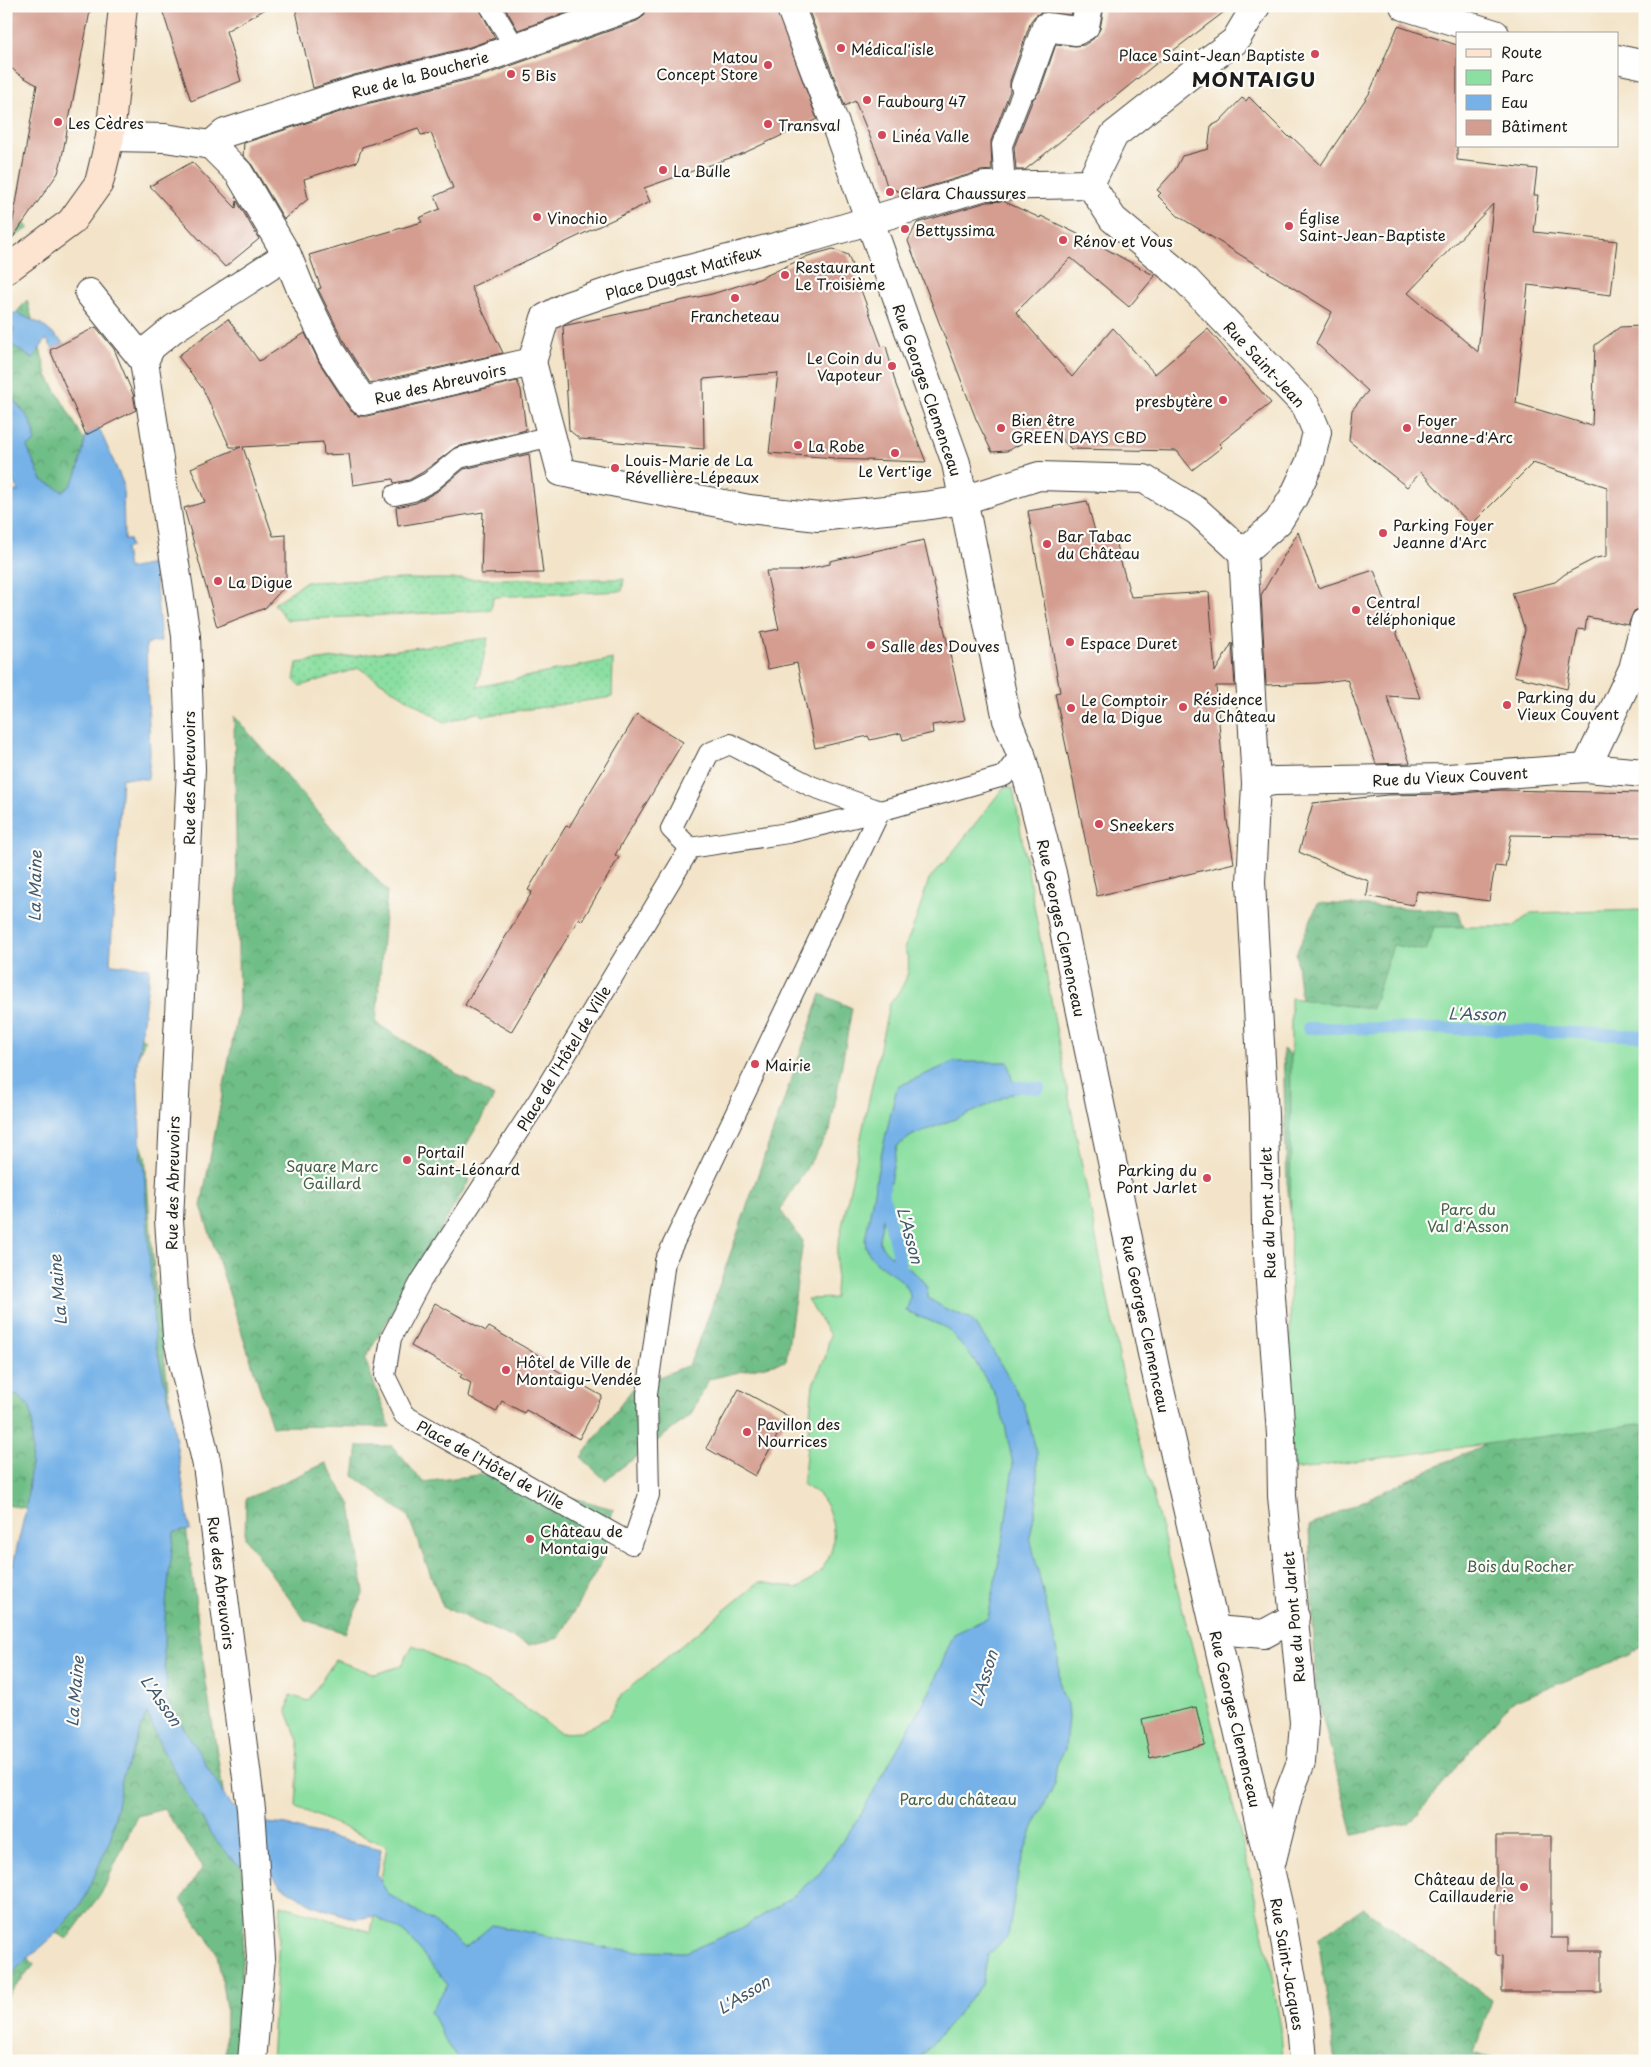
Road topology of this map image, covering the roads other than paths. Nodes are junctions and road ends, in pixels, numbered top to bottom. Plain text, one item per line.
1 (490, 6) edge
2 (632, 6) edge
3 (790, 6) edge
4 (1089, 6) edge
5 (1256, 6) edge
6 (1404, 6) edge
7 (125, 8) edge
8 (1488, 32) edge
9 (515, 47) junction
10 (1618, 60) edge
11 (1645, 65) edge
12 (1025, 86) joint
13 (110, 137) junction
14 (210, 145) junction
15 (1090, 184) junction
16 (1005, 185) junction
17 (868, 220) junction
18 (287, 255) junction
19 (6, 270) edge
20 (89, 293) dead end
21 (144, 361) junction
22 (532, 362) junction
23 (552, 436) junction
24 (395, 496) dead end
25 (964, 500) junction
26 (1243, 553) junction
27 (1645, 622) edge
28 (1021, 754) junction
29 (1586, 768) junction
30 (1645, 773) edge
31 (1256, 784) junction
32 (880, 811) junction
33 (690, 848) junction
34 (1295, 1617) junction
35 (1215, 1630) junction
36 (1270, 1868) junction
37 (252, 2061) edge
38 (1303, 2061) edge

1 - 9 lane
2 - 9 street, Rue de la Boucherie
3 - 17 street, Rue Georges Clemenceau
4 - 12 street
5 - 15 street
6 - 8 street
7 - 13 main road
9 - 14 street, Rue de la Boucherie
10 - 11 street
12 - 16 lane
13 - 14 street
13 - 19 main road
14 - 18 street, Rue des Abreuvoirs
15 - 16 street
15 - 26 street, Rue Saint-Jean
16 - 17 street
17 - 22 street, Place Dugast Matifeux
17 - 25 street, Rue Georges Clemenceau
18 - 21 street
18 - 22 street, Rue des Abreuvoirs
20 - 21 street
21 - 37 street, Rue des Abreuvoirs
22 - 23 street
23 - 24 lane
23 - 25 street
25 - 26 street
25 - 28 street, Rue Georges Clemenceau
26 - 31 street, Rue du Pont Jarlet
27 - 29 street
28 - 32 lane
28 - 35 street, Rue Georges Clemenceau
29 - 30 street, Rue du Vieux Couvent
29 - 31 street, Rue du Vieux Couvent
31 - 34 street, Rue du Pont Jarlet
32 - 33 lane
32 - 33 lane
32 - 33 lane, Place de l'Hôtel de Ville
34 - 35 street
34 - 36 street, Rue du Pont Jarlet
35 - 36 street, Rue Georges Clemenceau
36 - 38 street, Rue Saint-Jacques

